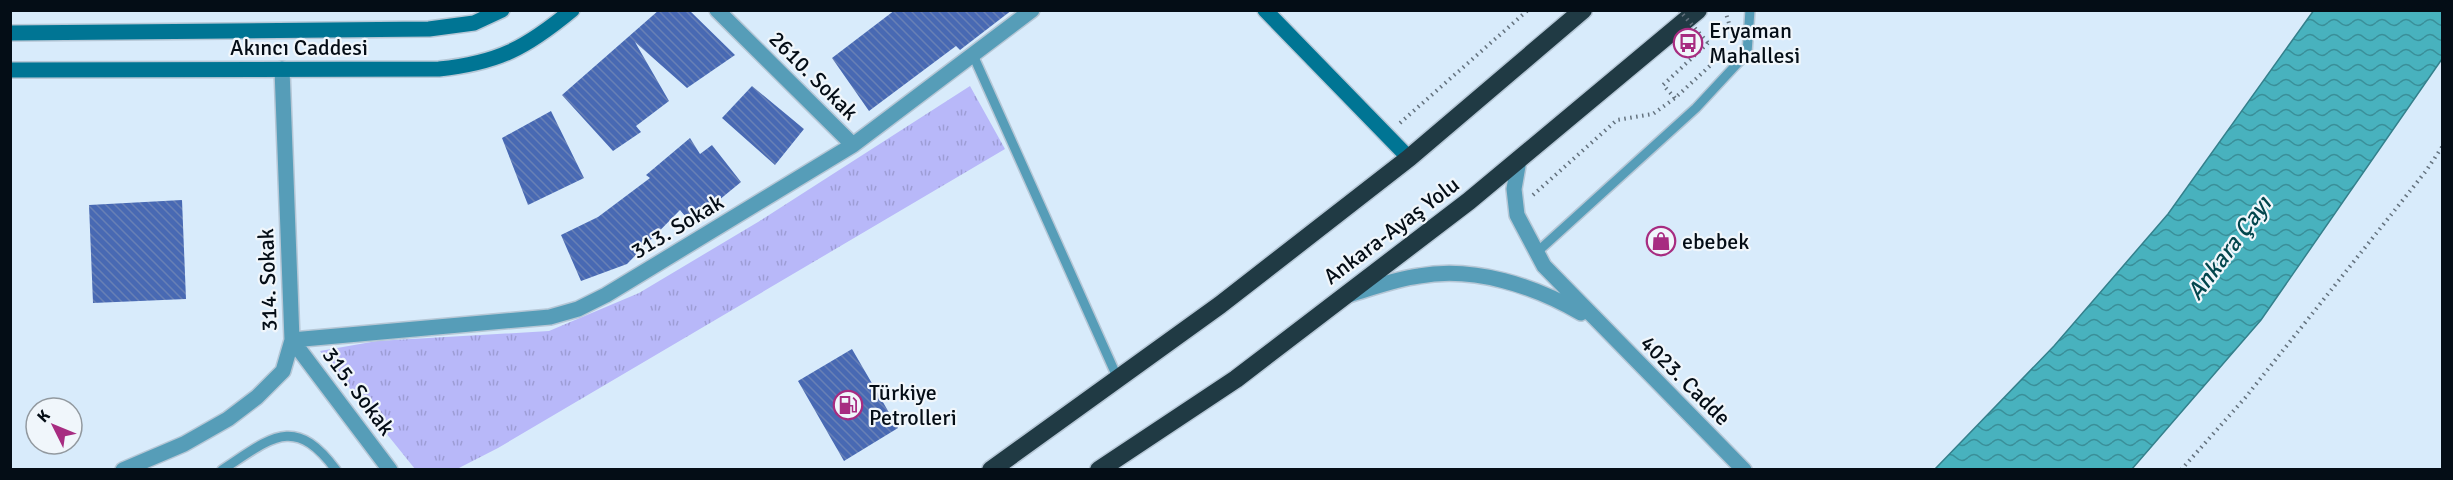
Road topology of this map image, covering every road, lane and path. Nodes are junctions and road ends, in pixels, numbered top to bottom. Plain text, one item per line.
1 (502, 10) edge
2 (572, 10) edge
3 (717, 10) edge
4 (1032, 10) edge
5 (1266, 10) edge
6 (1528, 10) edge
7 (1583, 10) edge
8 (1679, 10) edge
9 (1698, 10) edge
10 (1725, 10) edge
11 (1750, 10) edge
12 (10, 33) edge
13 (1734, 41) dead end
14 (973, 55) junction
15 (1719, 58) dead end
16 (282, 69) junction
17 (10, 70) edge
18 (1675, 98) junction
19 (1386, 135) junction
20 (853, 145) junction
21 (2442, 147) edge
22 (1408, 158) junction
23 (1519, 160) junction
24 (1517, 210) junction
25 (1536, 253) junction
26 (1345, 296) junction
27 (1597, 322) junction
28 (292, 340) junction
29 (1118, 379) junction
30 (123, 470) edge
31 (222, 470) edge
32 (336, 470) edge
33 (390, 470) edge
34 (991, 470) edge
35 (1099, 470) edge
36 (1744, 470) edge
37 (2181, 470) edge

1 - 12 street, Akıncı Caddesi
2 - 16 street, Akıncı Caddesi
3 - 20 street, 2610. Sokak
4 - 14 street, 313. Sokak
5 - 19 street
6 - 19 path
7 - 22 highway, Ankara-Ayaş Yolu
8 - 18 path, bridge
9 - 23 highway, Ankara-Ayaş Yolu
10 - 13 path
11 - 25 lane
14 - 20 street, 313. Sokak
14 - 29 lane
15 - 18 path
16 - 17 street, Akıncı Caddesi
16 - 28 street, 314. Sokak
18 - 24 path
19 - 22 street
20 - 28 street, 313. Sokak
21 - 37 path
22 - 29 highway, Ankara-Ayaş Yolu
23 - 24 street, 4023. Cadde
23 - 26 highway, Ankara-Ayaş Yolu
24 - 25 street, 4023. Cadde
25 - 27 street, 4023. Cadde
26 - 27 street, 4023. Cadde
26 - 35 highway, Ankara-Ayaş Yolu
27 - 36 street, 4023. Cadde
28 - 30 street, 314. Sokak
28 - 33 street, 315. Sokak
29 - 34 highway, Ankara-Ayaş Yolu
31 - 32 lane

